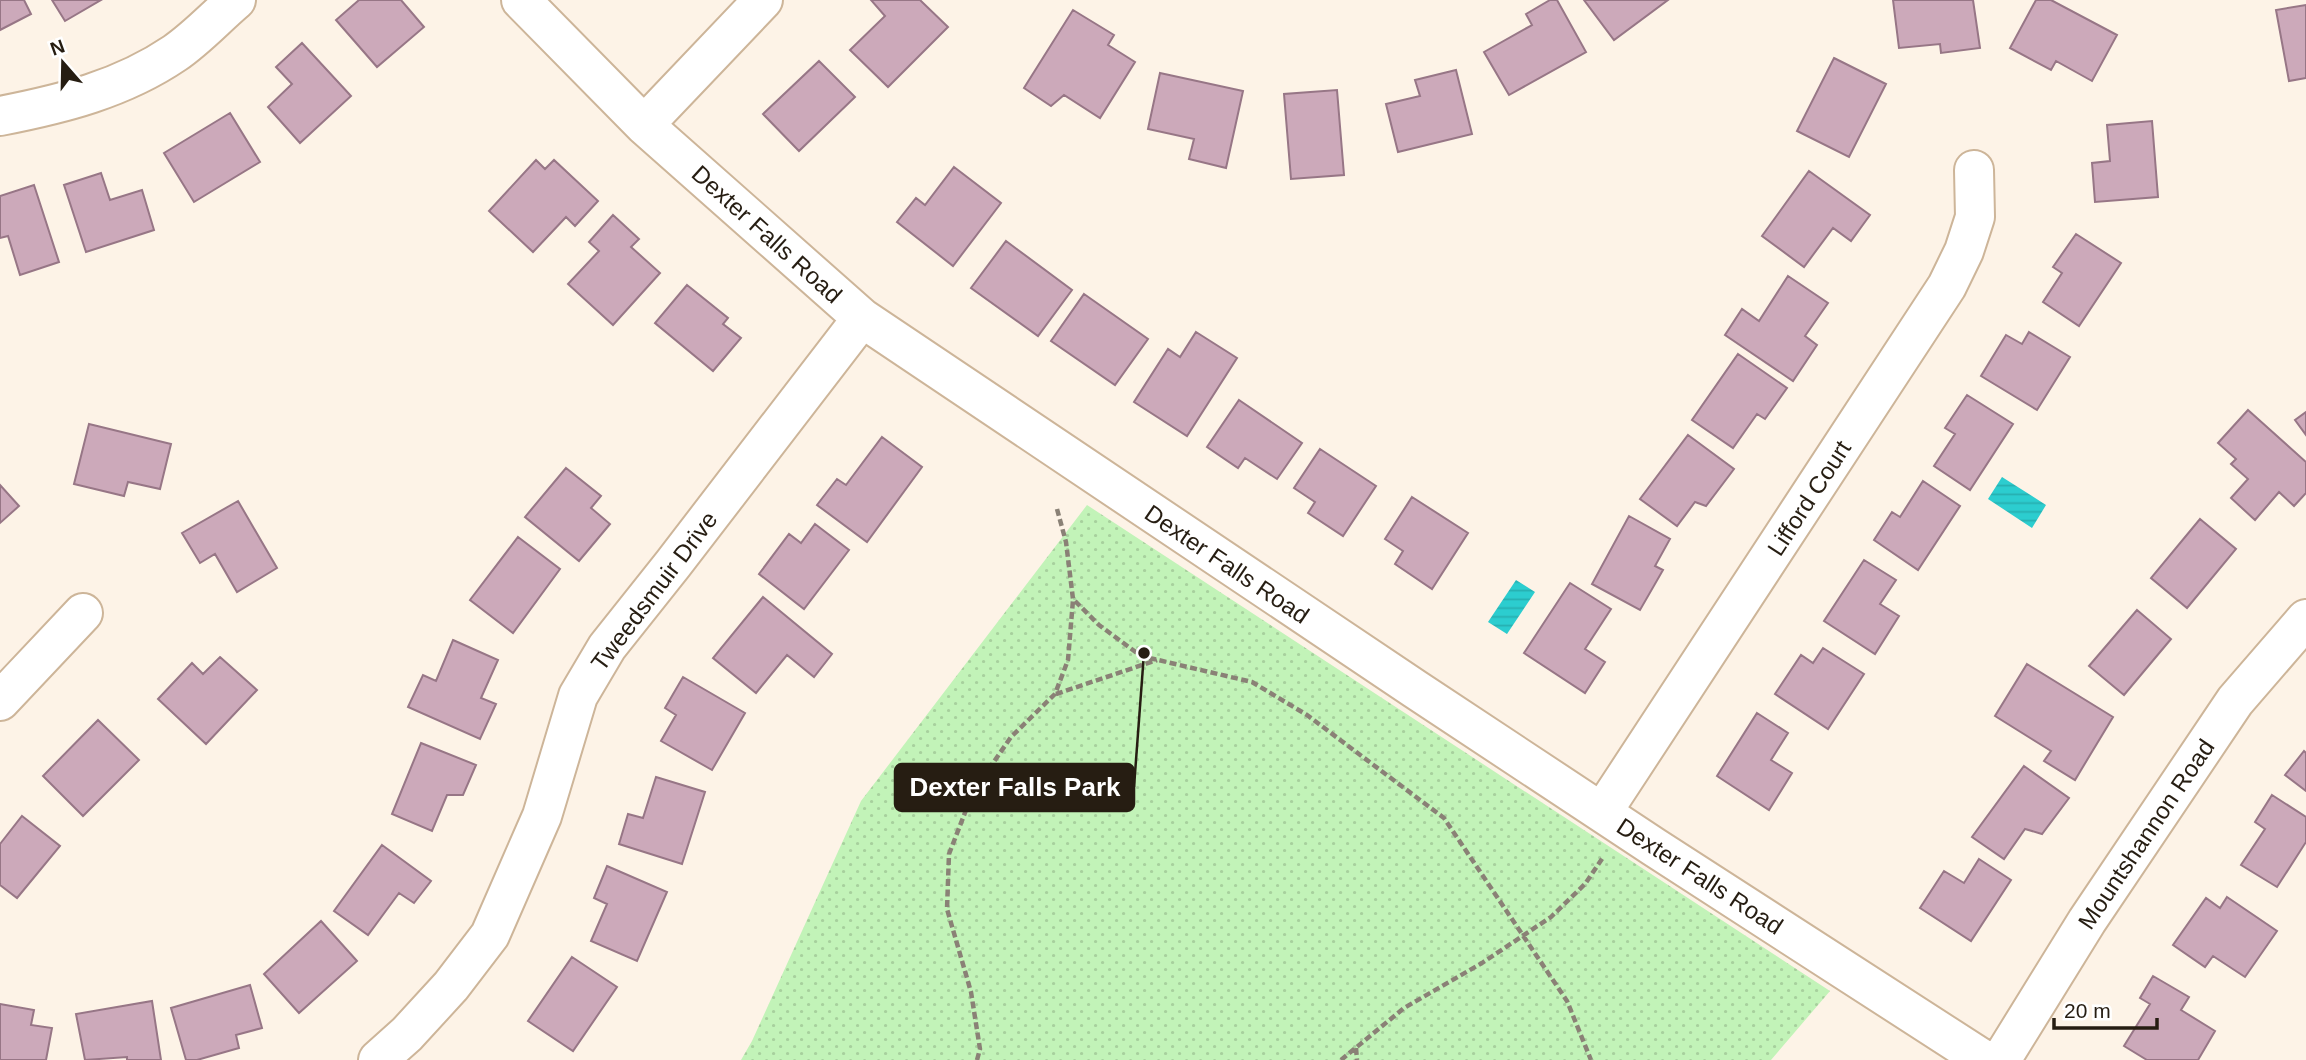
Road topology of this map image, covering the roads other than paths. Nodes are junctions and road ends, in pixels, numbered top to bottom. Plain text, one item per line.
1 (236, 0) edge
2 (521, 0) edge
3 (763, 0) edge
4 (0, 116) edge
5 (644, 125) junction
6 (1975, 170) dead end
7 (862, 318) junction
8 (83, 613) dead end
9 (2306, 620) edge
10 (0, 701) edge
11 (1614, 819) junction
12 (378, 1060) edge
13 (1984, 1060) edge
14 (2001, 1060) edge

1 - 4 street
2 - 5 street, Dexter Falls Road
3 - 5 street
5 - 7 street, Dexter Falls Road
6 - 11 street, Lifford Court
7 - 11 street, Dexter Falls Road
7 - 12 street, Tweedsmuir Drive
8 - 10 street
9 - 14 street, Mountshannon Road
11 - 13 street, Dexter Falls Road

